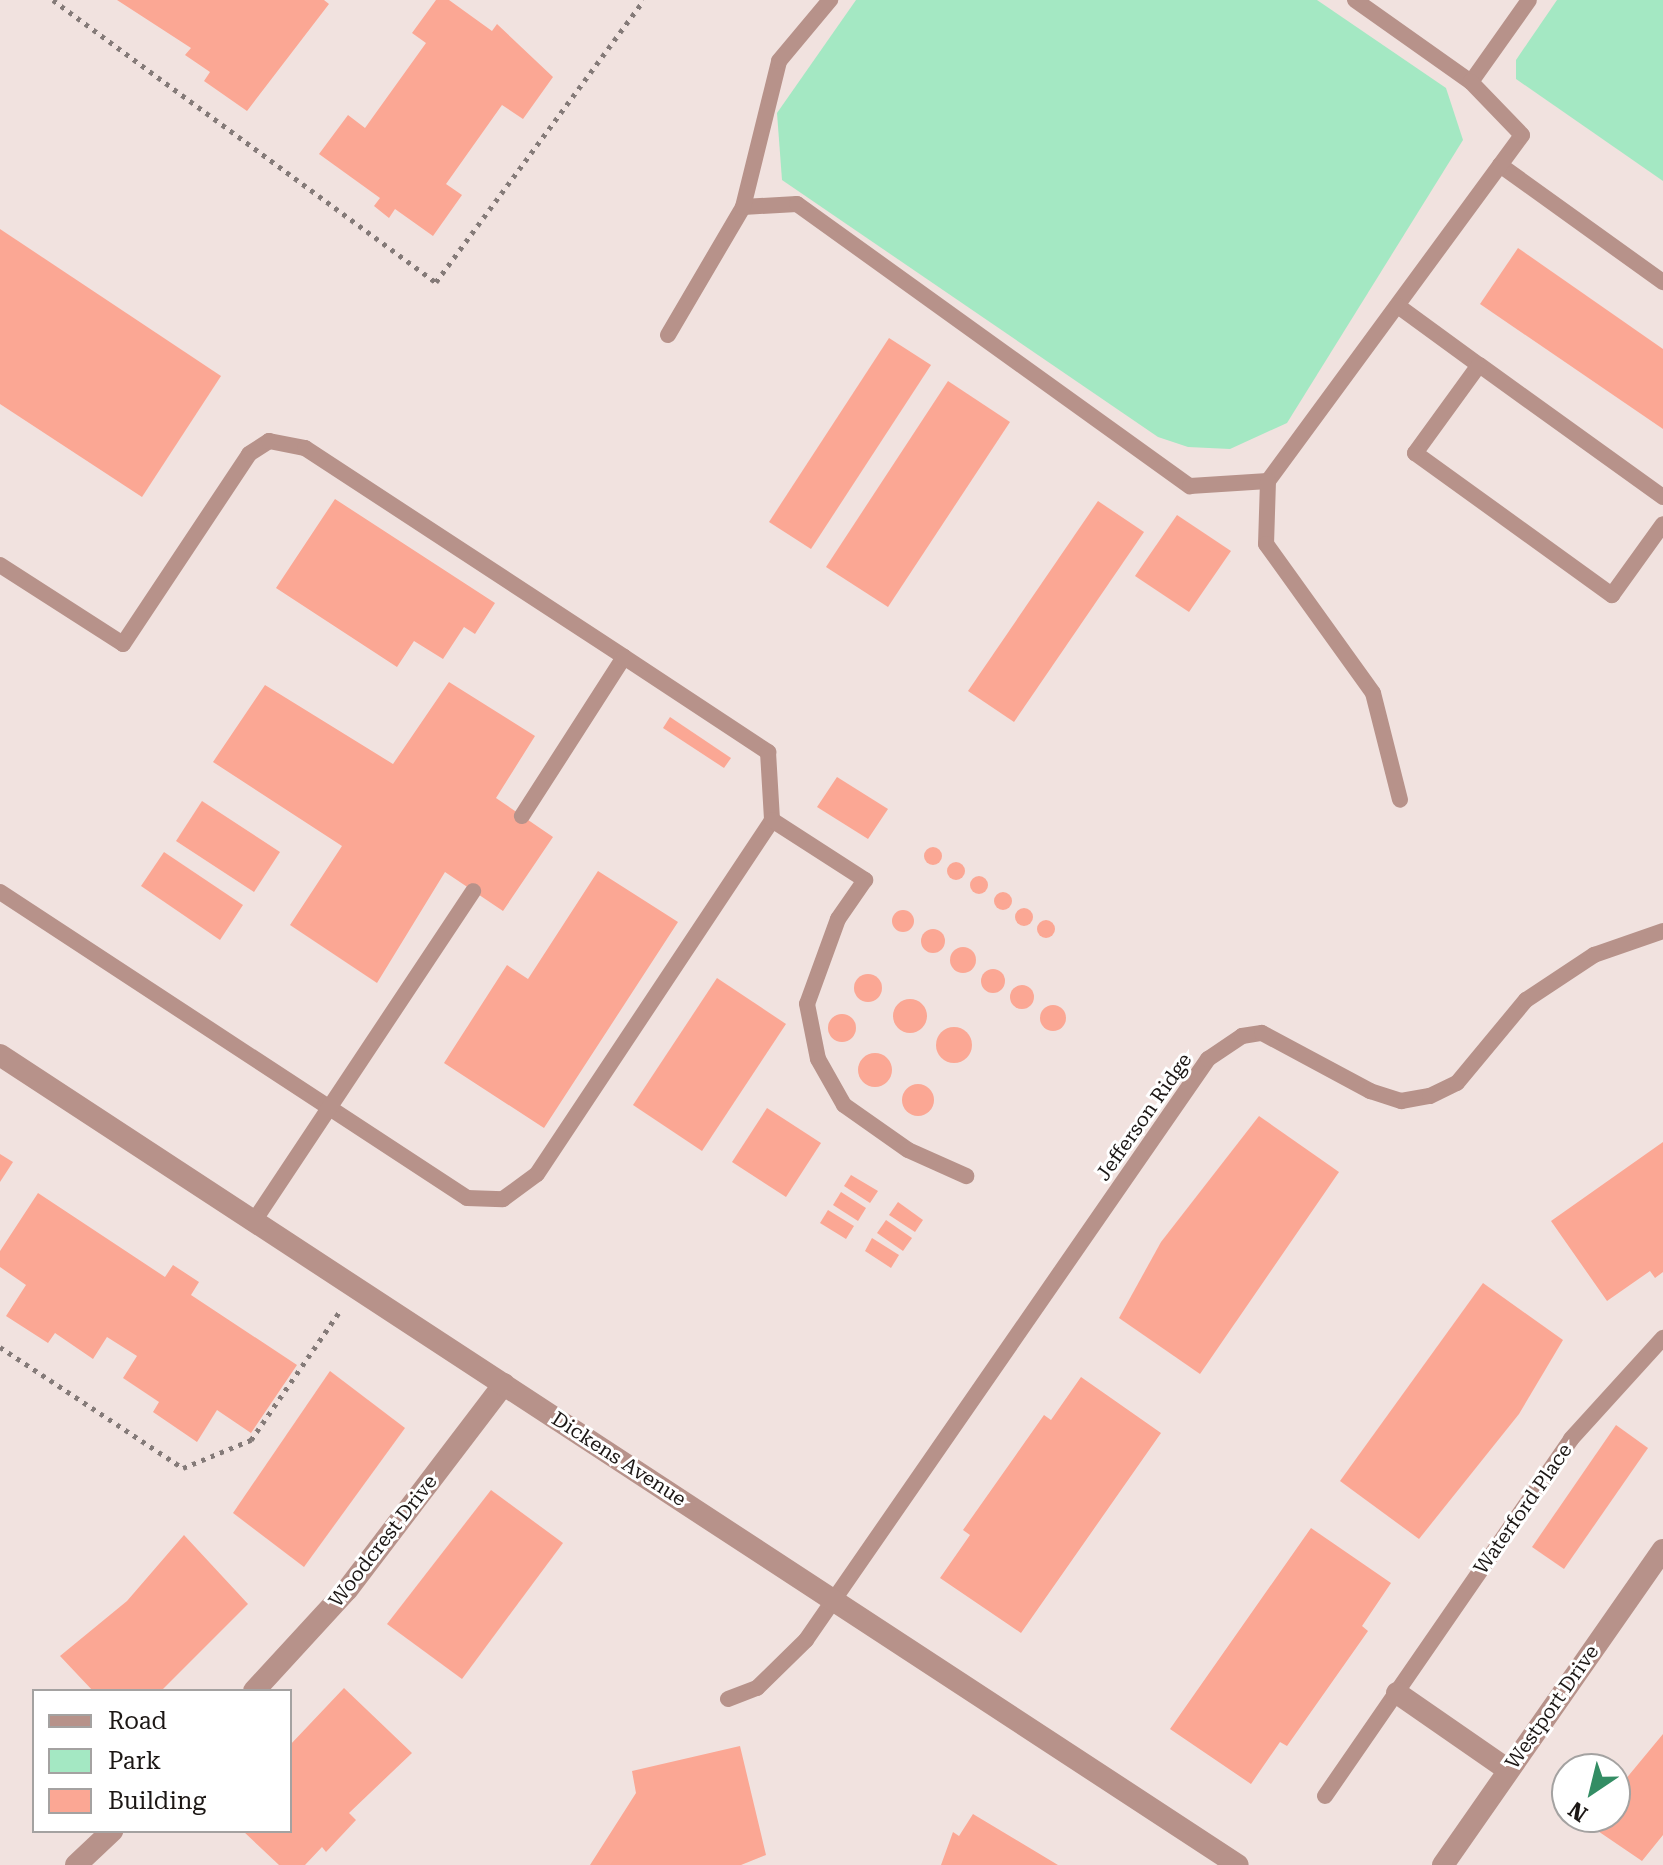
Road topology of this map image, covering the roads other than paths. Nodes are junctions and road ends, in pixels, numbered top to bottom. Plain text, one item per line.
1 (830, 0) edge
2 (1355, 0) edge
3 (1529, 0) edge
4 (1471, 82) junction
5 (1500, 165) junction
6 (743, 207) junction
7 (1663, 282) edge
8 (1398, 306) junction
9 (668, 335) dead end
10 (1479, 365) junction
11 (1268, 481) junction
12 (1663, 497) edge
13 (1663, 524) edge
14 (0, 565) edge
15 (624, 657) junction
16 (1400, 800) dead end
17 (522, 816) dead end
18 (772, 820) junction
19 (473, 891) dead end
20 (0, 892) edge
21 (1663, 931) edge
22 (0, 1055) edge
23 (329, 1109) junction
24 (966, 1176) dead end
25 (254, 1221) junction
26 (1663, 1338) edge
27 (504, 1384) junction
28 (1663, 1550) edge
29 (834, 1599) junction
30 (256, 1689) edge
31 (1397, 1693) junction
32 (728, 1699) dead end
33 (1508, 1770) junction
34 (1325, 1796) dead end
35 (110, 1833) edge
36 (76, 1865) edge
37 (1238, 1865) edge
38 (1443, 1865) edge

1 - 6 lane
2 - 4 lane
3 - 4 lane
4 - 5 lane
5 - 7 lane
5 - 8 lane
6 - 9 lane
6 - 11 lane
8 - 10 lane
8 - 11 lane
10 - 12 lane
10 - 13 lane
11 - 16 lane
14 - 15 lane
15 - 17 lane
15 - 18 lane
18 - 23 lane
18 - 24 lane
19 - 23 lane
20 - 23 lane
21 - 29 lane, Jefferson Ridge
22 - 25 street, Dickens Avenue
23 - 25 lane
25 - 27 street, Dickens Avenue
26 - 31 lane, Waterford Place
27 - 29 street, Dickens Avenue
27 - 30 street, Woodcrest Drive
28 - 33 street, Westport Drive
29 - 32 lane
29 - 37 street, Dickens Avenue
31 - 33 street
31 - 34 lane, Waterford Place
33 - 38 street, Westport Drive
35 - 36 street

